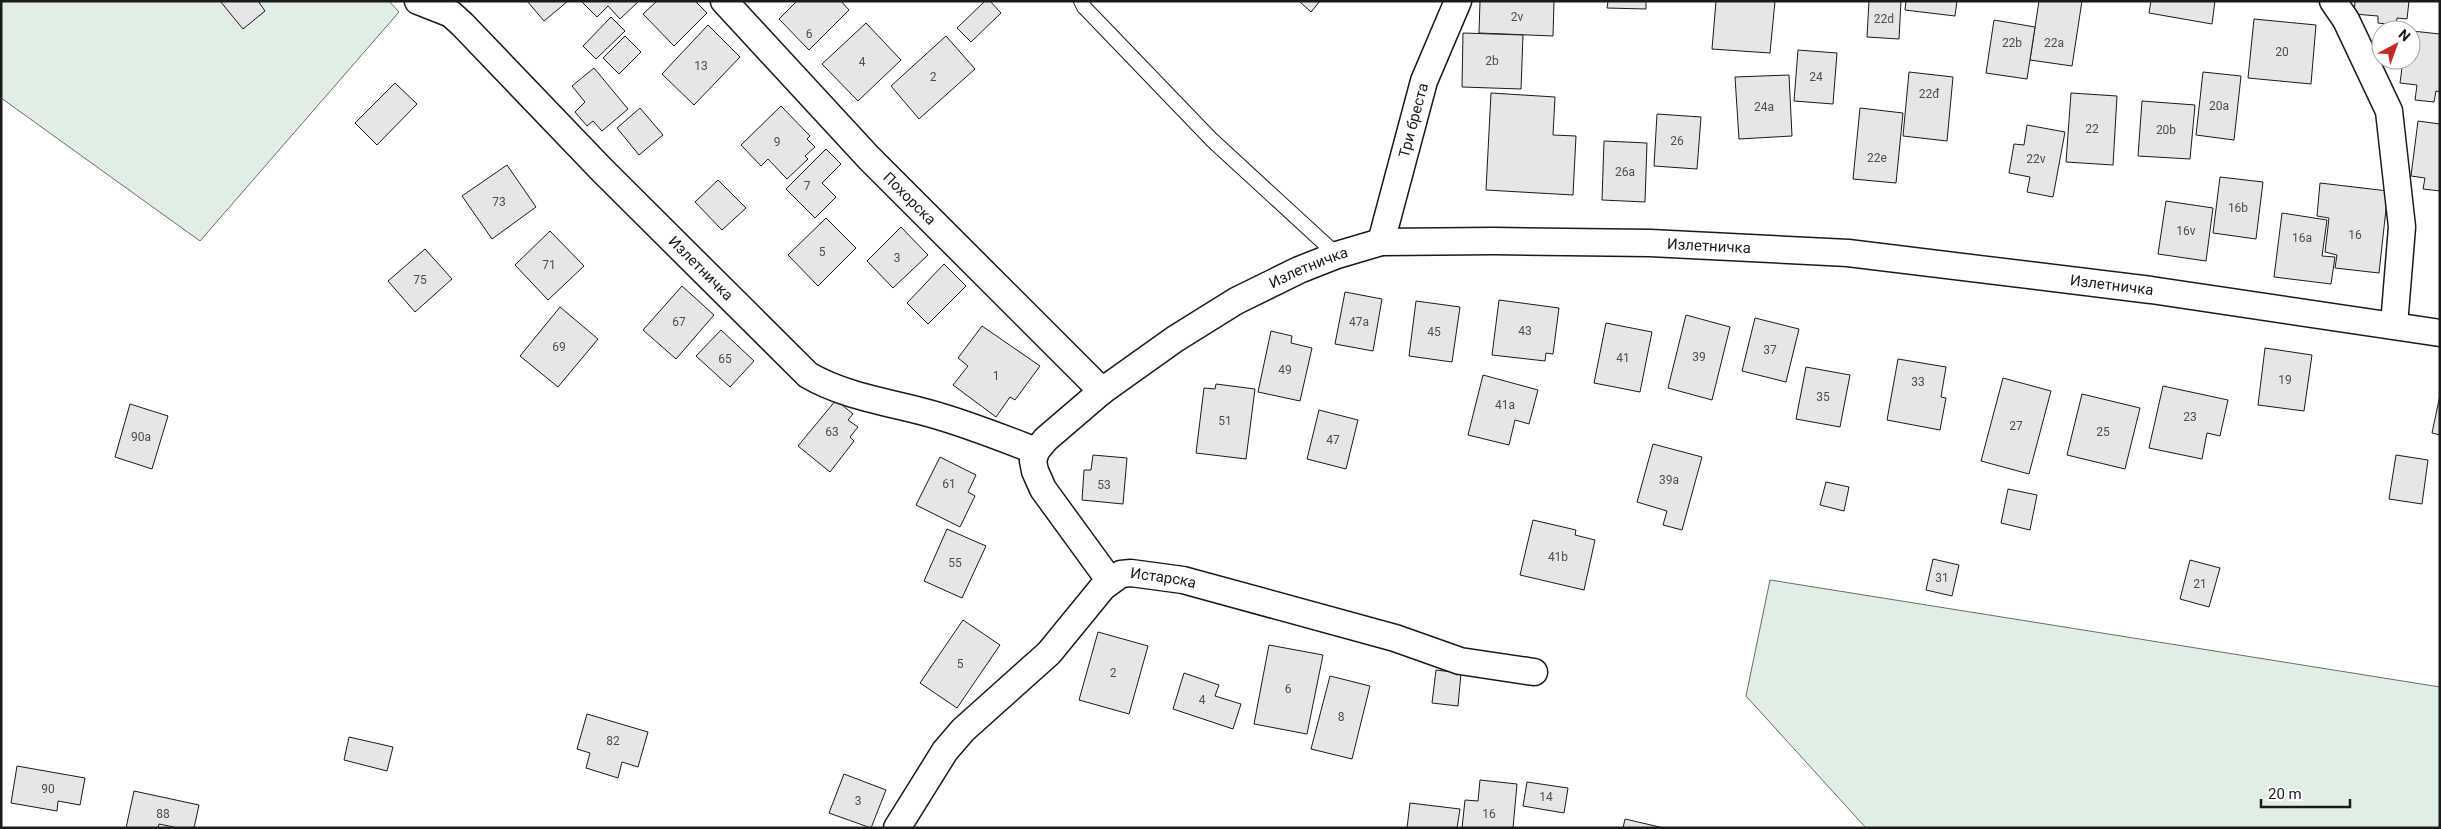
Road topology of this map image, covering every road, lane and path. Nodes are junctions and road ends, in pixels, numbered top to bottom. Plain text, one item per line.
1 (418, 1) edge
2 (724, 1) edge
3 (1081, 1) edge
4 (1458, 1) edge
5 (2334, 1) edge
6 (1381, 242) junction
7 (1337, 255) junction
8 (2394, 325) junction
9 (2440, 333) edge
10 (1102, 391) junction
11 (1036, 451) junction
12 (1110, 581) junction
13 (1534, 672) dead end
14 (897, 828) edge

1 - 11 street, Излетничка
2 - 10 street, Похорска
3 - 7 lane
4 - 6 street, Три бреста
5 - 8 street
6 - 7 street, Излетничка
6 - 8 street, Излетничка
7 - 10 street, Излетничка
8 - 9 street, Излетничка
10 - 11 street, Излетничка
11 - 12 street
12 - 13 street, Истарска
12 - 14 street, Истарска

